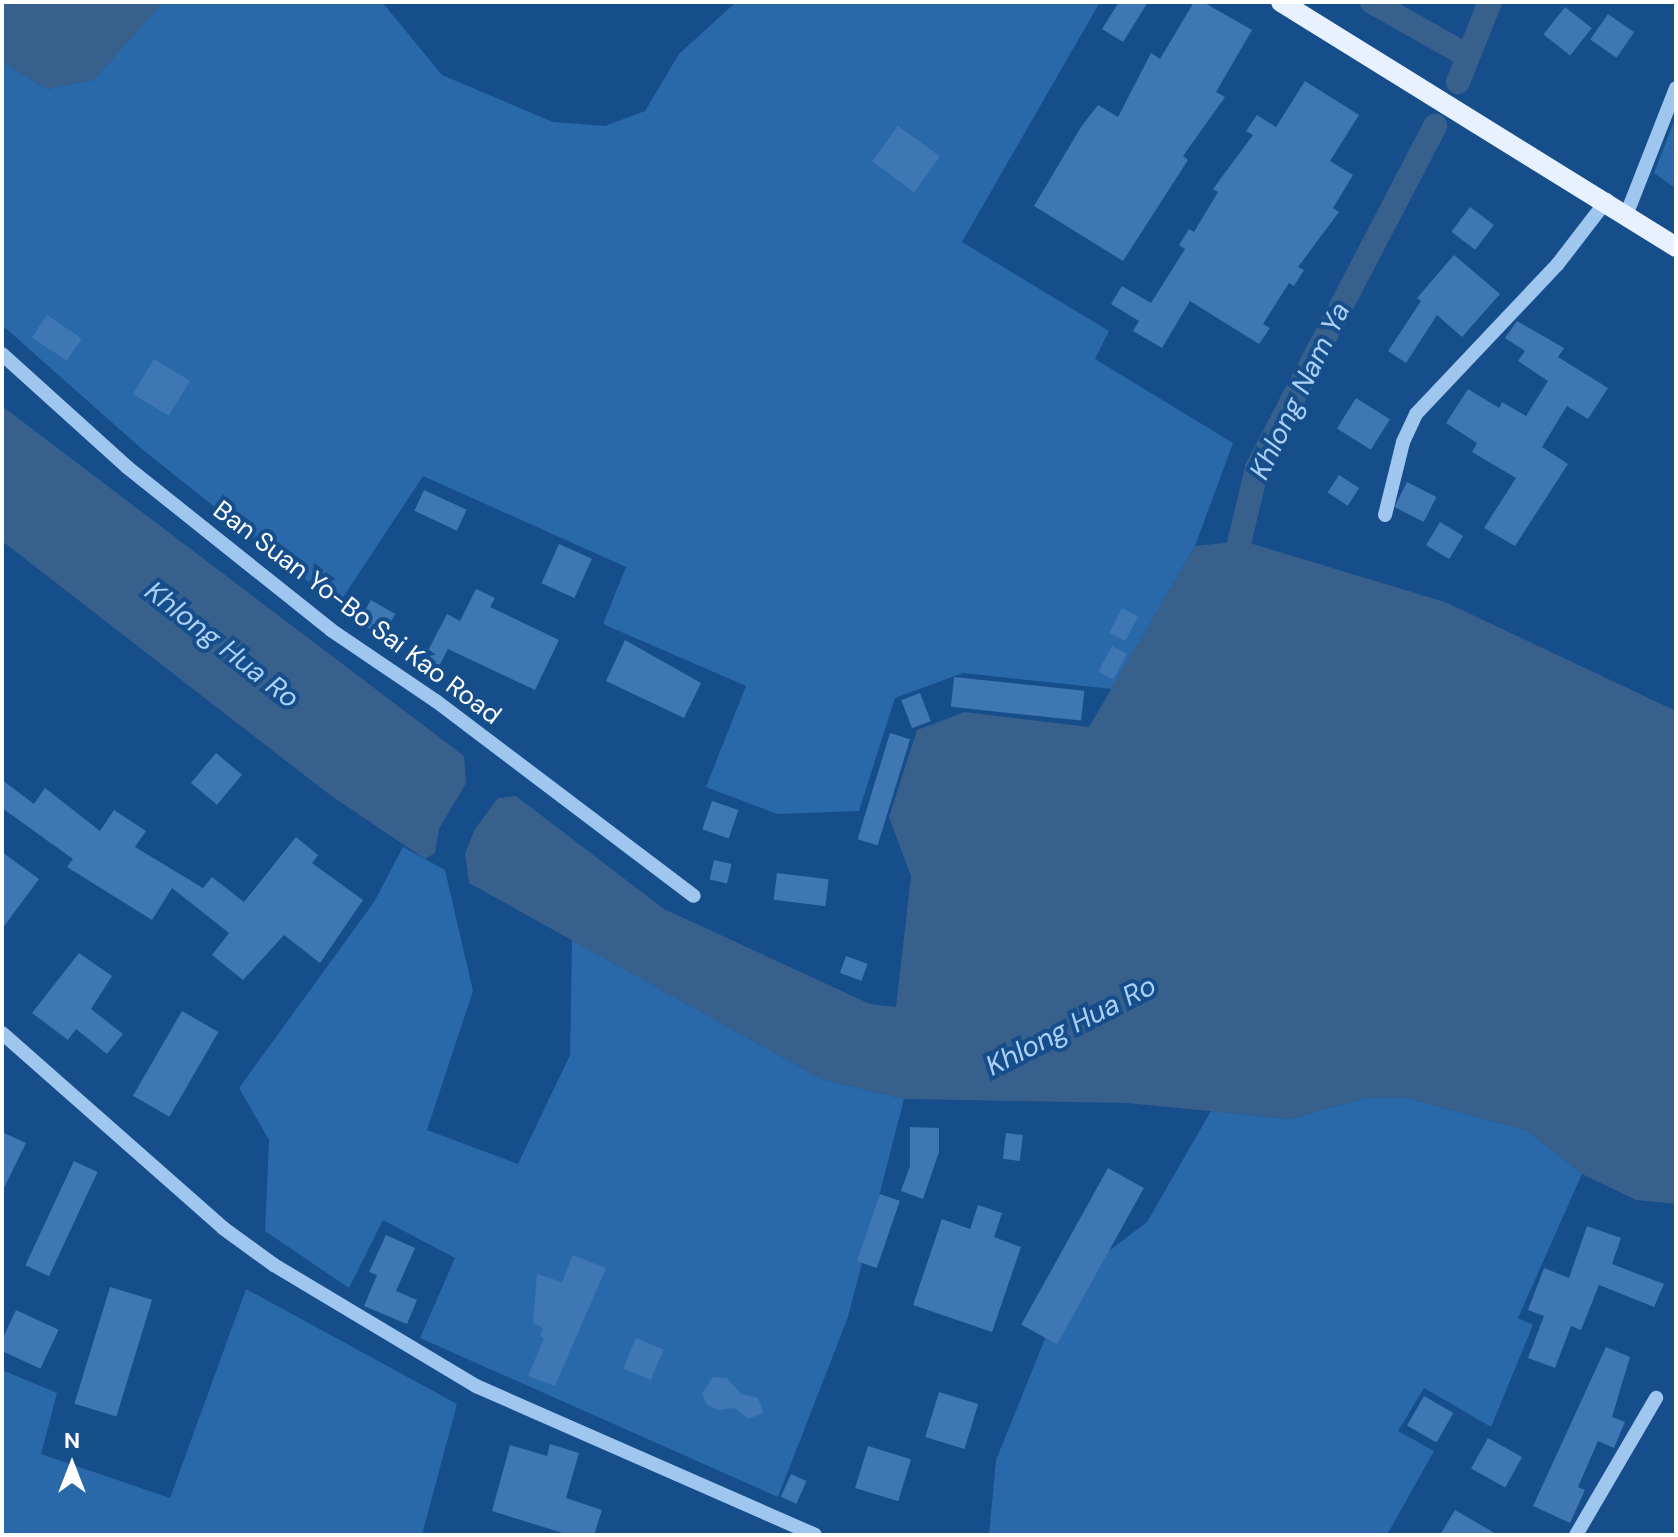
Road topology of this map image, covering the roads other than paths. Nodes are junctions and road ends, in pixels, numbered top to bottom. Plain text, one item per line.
1 (1281, 2) edge
2 (1676, 88) edge
3 (1607, 200) junction
4 (1627, 213) junction
5 (1676, 247) edge
6 (2, 354) edge
7 (1385, 515) dead end
8 (694, 896) dead end
9 (2, 1033) edge
10 (1656, 1398) dead end
11 (815, 1535) edge
12 (1576, 1535) edge

1 - 3 main road
2 - 4 street
3 - 4 main road
3 - 7 street
4 - 5 main road
6 - 8 street, Ban Suan Yo-Bo Sai Kao Road
9 - 11 street
10 - 12 street

